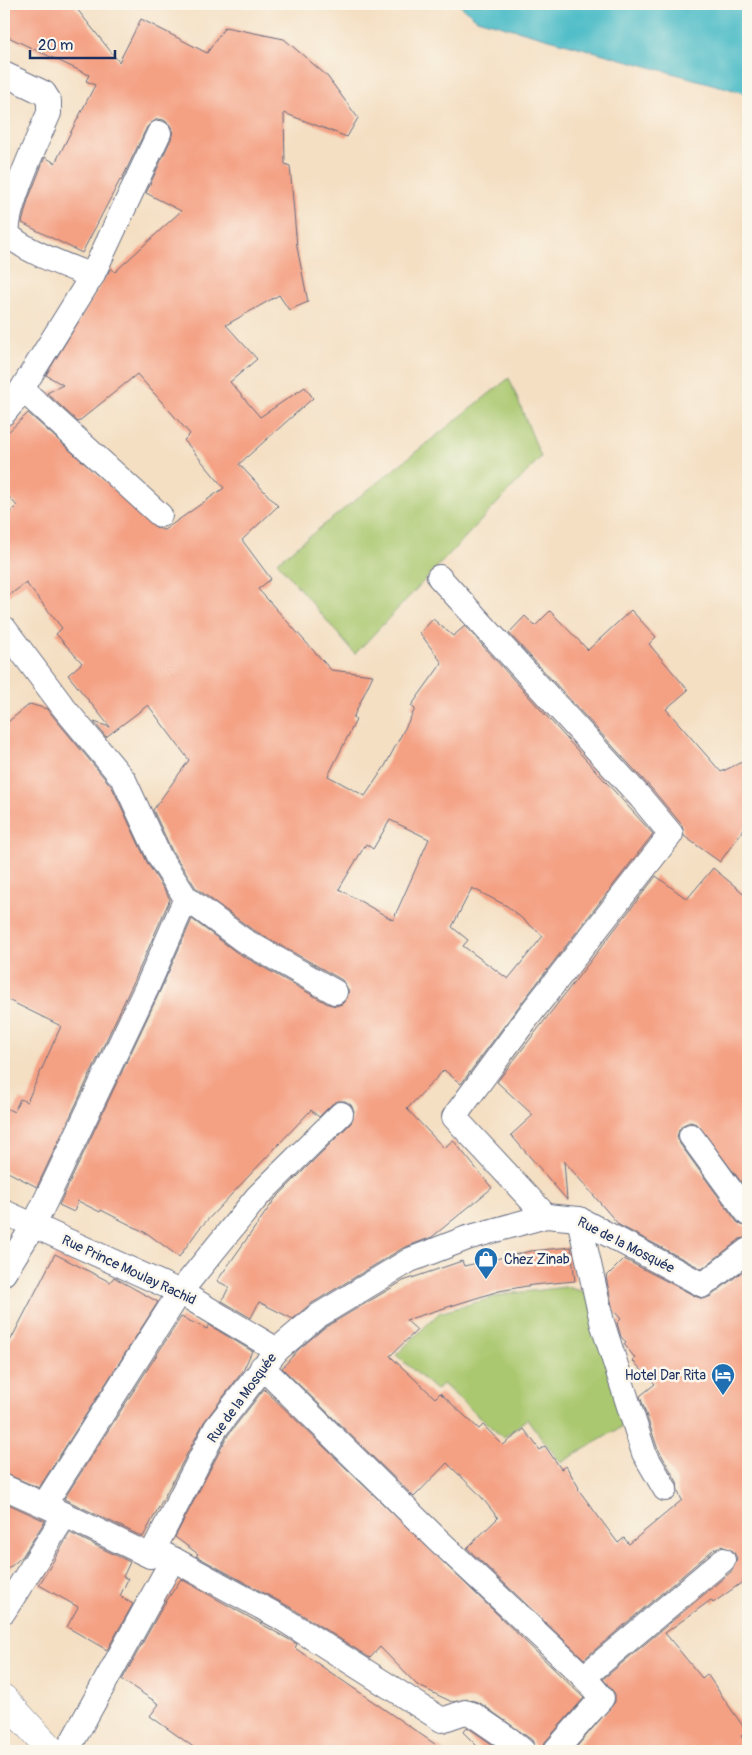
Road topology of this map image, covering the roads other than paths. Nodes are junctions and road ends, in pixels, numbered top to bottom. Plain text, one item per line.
1 (4, 74) edge
2 (159, 133) dead end
3 (92, 276) junction
4 (22, 388) junction
5 (4, 413) edge
6 (160, 515) dead end
7 (439, 577) dead end
8 (4, 628) edge
9 (186, 898) junction
10 (335, 992) dead end
11 (341, 1114) dead end
12 (691, 1136) dead end
13 (4, 1212) edge
14 (748, 1214) edge
15 (546, 1216) junction
16 (579, 1219) junction
17 (34, 1225) junction
18 (748, 1250) edge
19 (4, 1273) edge
20 (180, 1292) junction
21 (269, 1358) junction
22 (4, 1487) edge
23 (665, 1489) dead end
24 (54, 1510) junction
25 (164, 1554) junction
26 (723, 1560) dead end
27 (4, 1611) edge
28 (584, 1677) junction
29 (4, 1699) edge
30 (52, 1751) edge
31 (67, 1751) edge
32 (523, 1751) edge
33 (555, 1751) edge

1 - 3 street
2 - 3 street
3 - 4 street
4 - 5 street
4 - 6 street
7 - 15 street
8 - 9 street
9 - 10 street
9 - 17 street
11 - 20 street
12 - 14 street
13 - 17 street, Rue Prince Moulay Rachid
15 - 16 street, Rue de la Mosquée
15 - 21 street, Rue de la Mosquée
16 - 18 street, Rue de la Mosquée
16 - 23 street
17 - 19 street
17 - 20 street, Rue Prince Moulay Rachid
20 - 21 street, Rue Prince Moulay Rachid
20 - 24 street
21 - 25 street, Rue de la Mosquée
21 - 28 street, Rue Prince Moulay Rachid
22 - 24 street
24 - 25 street
24 - 27 street
25 - 31 street, Rue de la Mosquée
25 - 32 street
26 - 28 street
28 - 33 street, Rue Prince Moulay Rachid
29 - 30 main road

